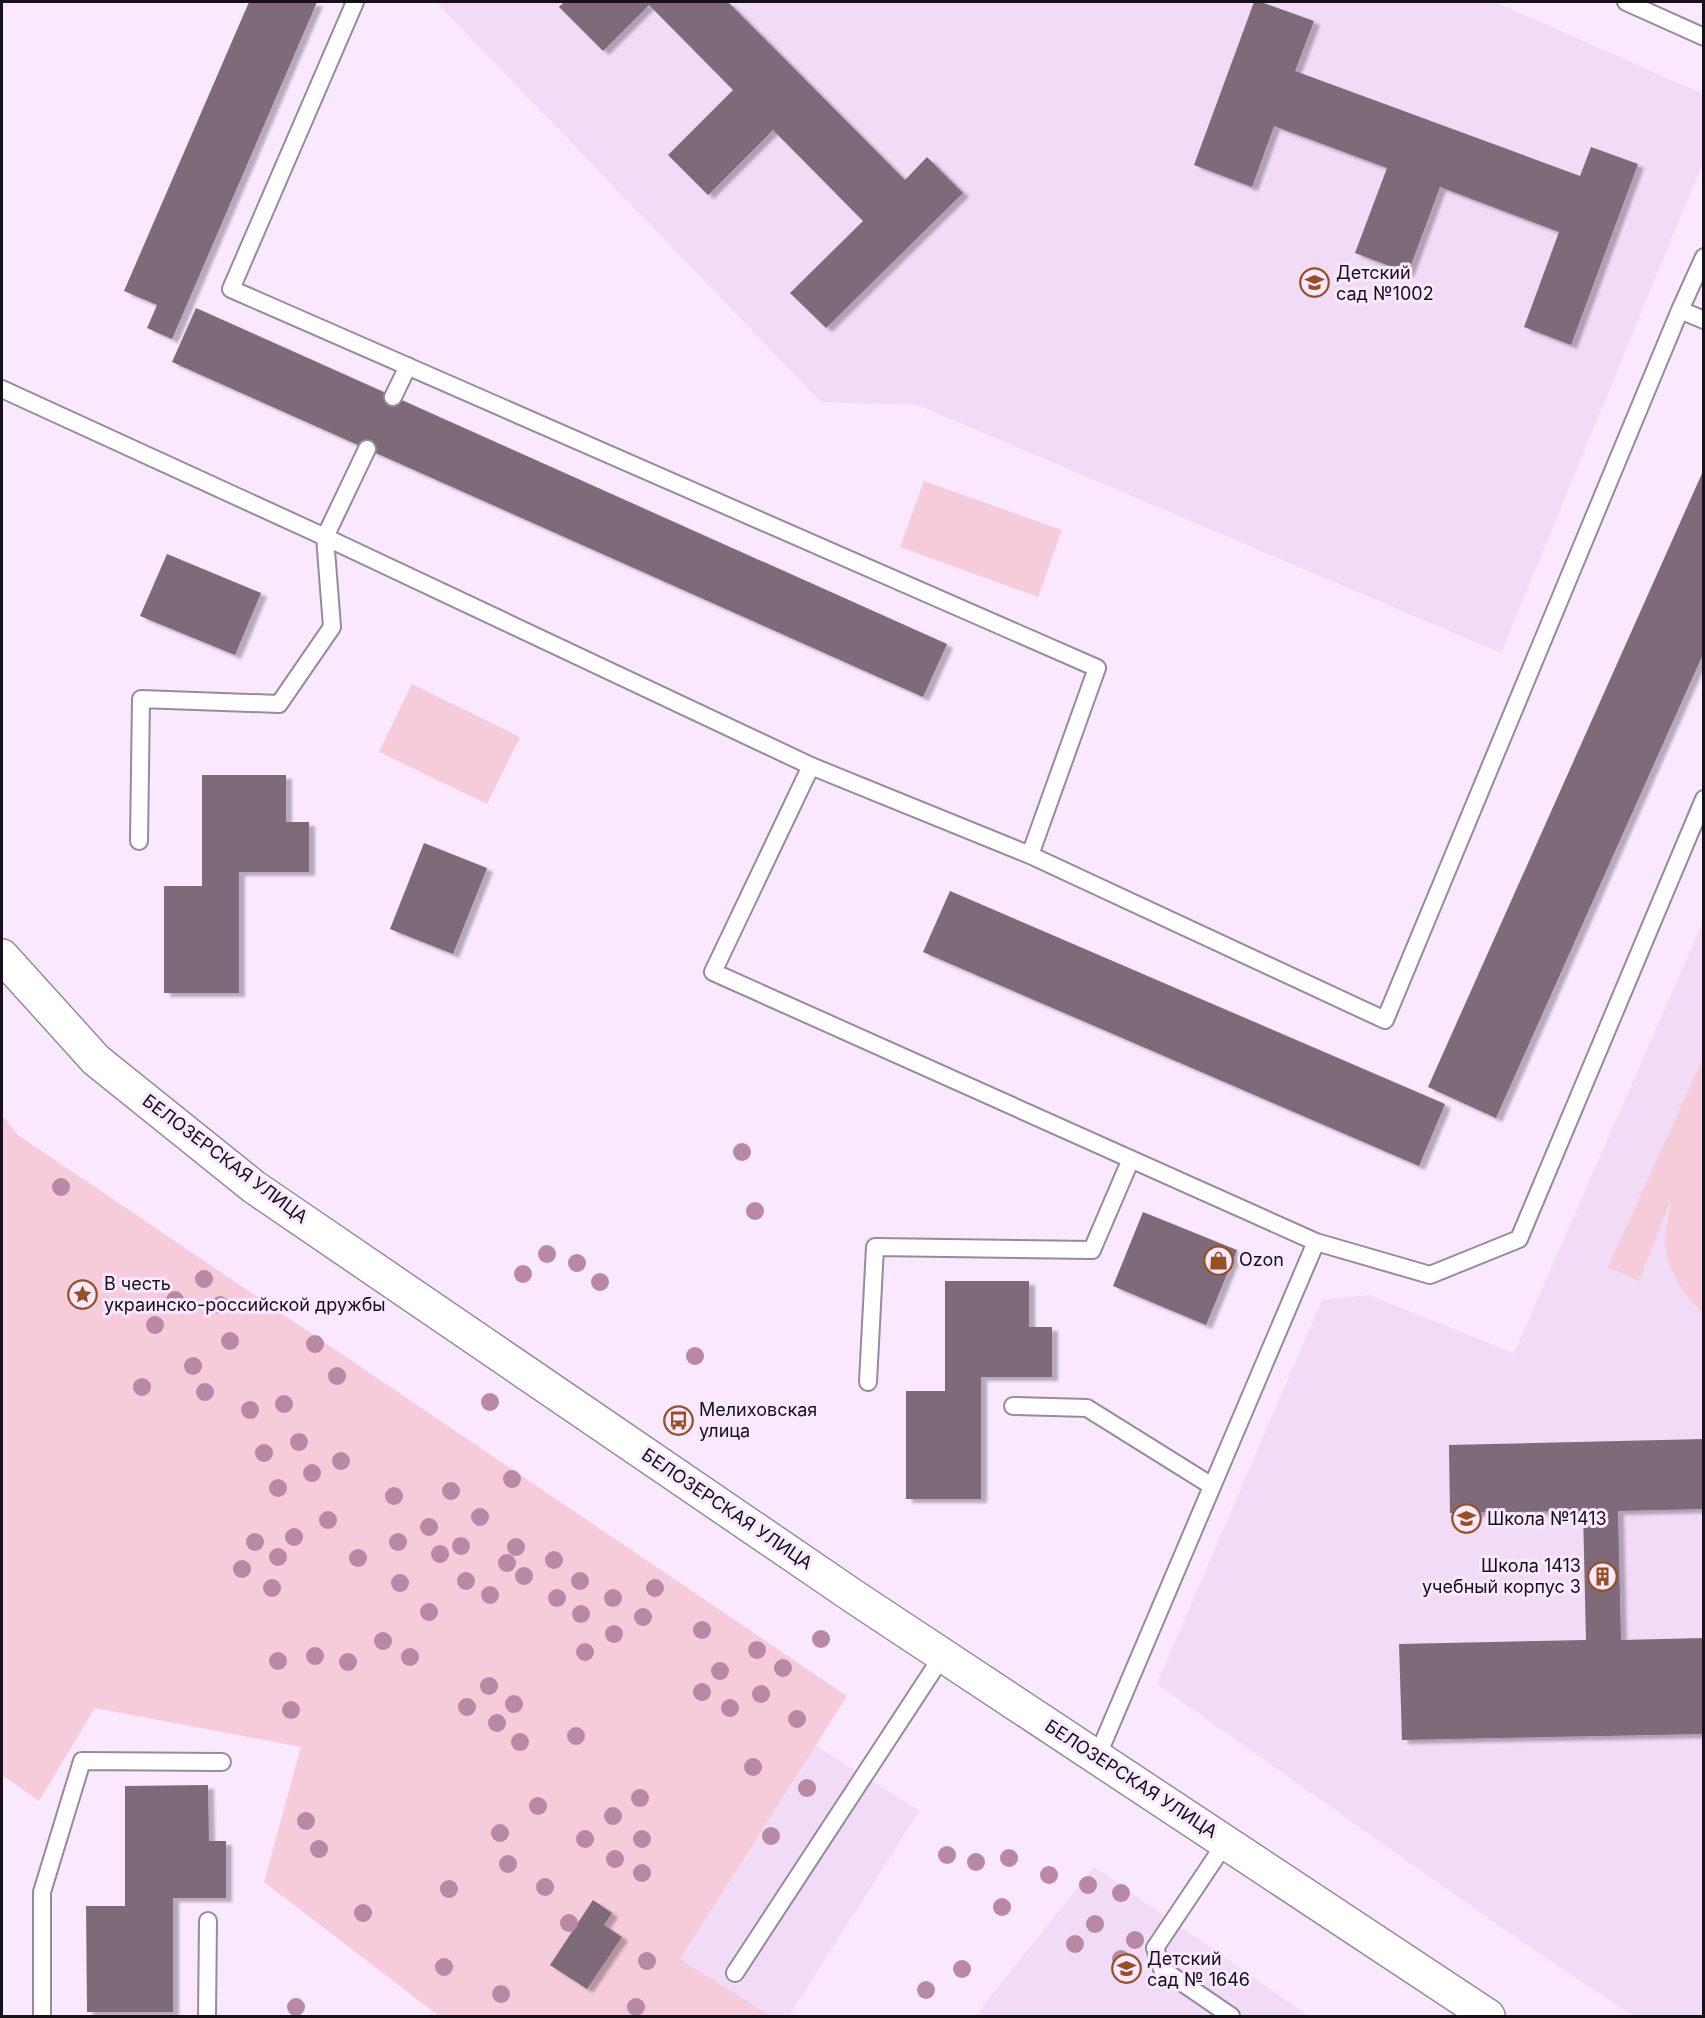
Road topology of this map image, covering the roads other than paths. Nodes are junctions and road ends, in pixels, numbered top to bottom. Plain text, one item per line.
1 (355, 2) edge
2 (1626, 2) edge
3 (1704, 37) edge
4 (1704, 257) edge
5 (1680, 310) junction
6 (1704, 320) edge
7 (408, 366) junction
8 (2, 389) edge
9 (393, 397) dead end
10 (367, 449) dead end
11 (325, 537) junction
12 (811, 766) junction
13 (1704, 799) edge
14 (139, 841) dead end
15 (1030, 855) junction
16 (2, 956) edge
17 (1131, 1159) junction
18 (1316, 1242) junction
19 (868, 1382) dead end
20 (1013, 1406) dead end
21 (1212, 1486) junction
22 (943, 1655) junction
23 (1097, 1757) junction
24 (222, 1762) dead end
25 (1226, 1842) junction
26 (208, 1921) dead end
27 (735, 1973) dead end
28 (42, 2016) edge
29 (207, 2016) edge
30 (1231, 2016) edge
31 (1488, 2016) edge

1 - 7 lane
2 - 3 lane
4 - 5 lane
5 - 6 lane
5 - 15 lane
7 - 9 lane
7 - 15 lane
8 - 11 lane
10 - 11 lane
11 - 12 lane
11 - 14 lane
12 - 15 lane
12 - 17 lane
13 - 18 lane
16 - 22 street, БЕЛОЗЕРСКАЯ УЛИЦА
17 - 18 lane
17 - 19 lane
18 - 21 lane
20 - 21 lane
21 - 23 lane
22 - 23 street, БЕЛОЗЕРСКАЯ УЛИЦА
22 - 27 lane
23 - 25 street, БЕЛОЗЕРСКАЯ УЛИЦА
24 - 28 lane
25 - 30 lane
25 - 31 street, БЕЛОЗЕРСКАЯ УЛИЦА
26 - 29 lane

